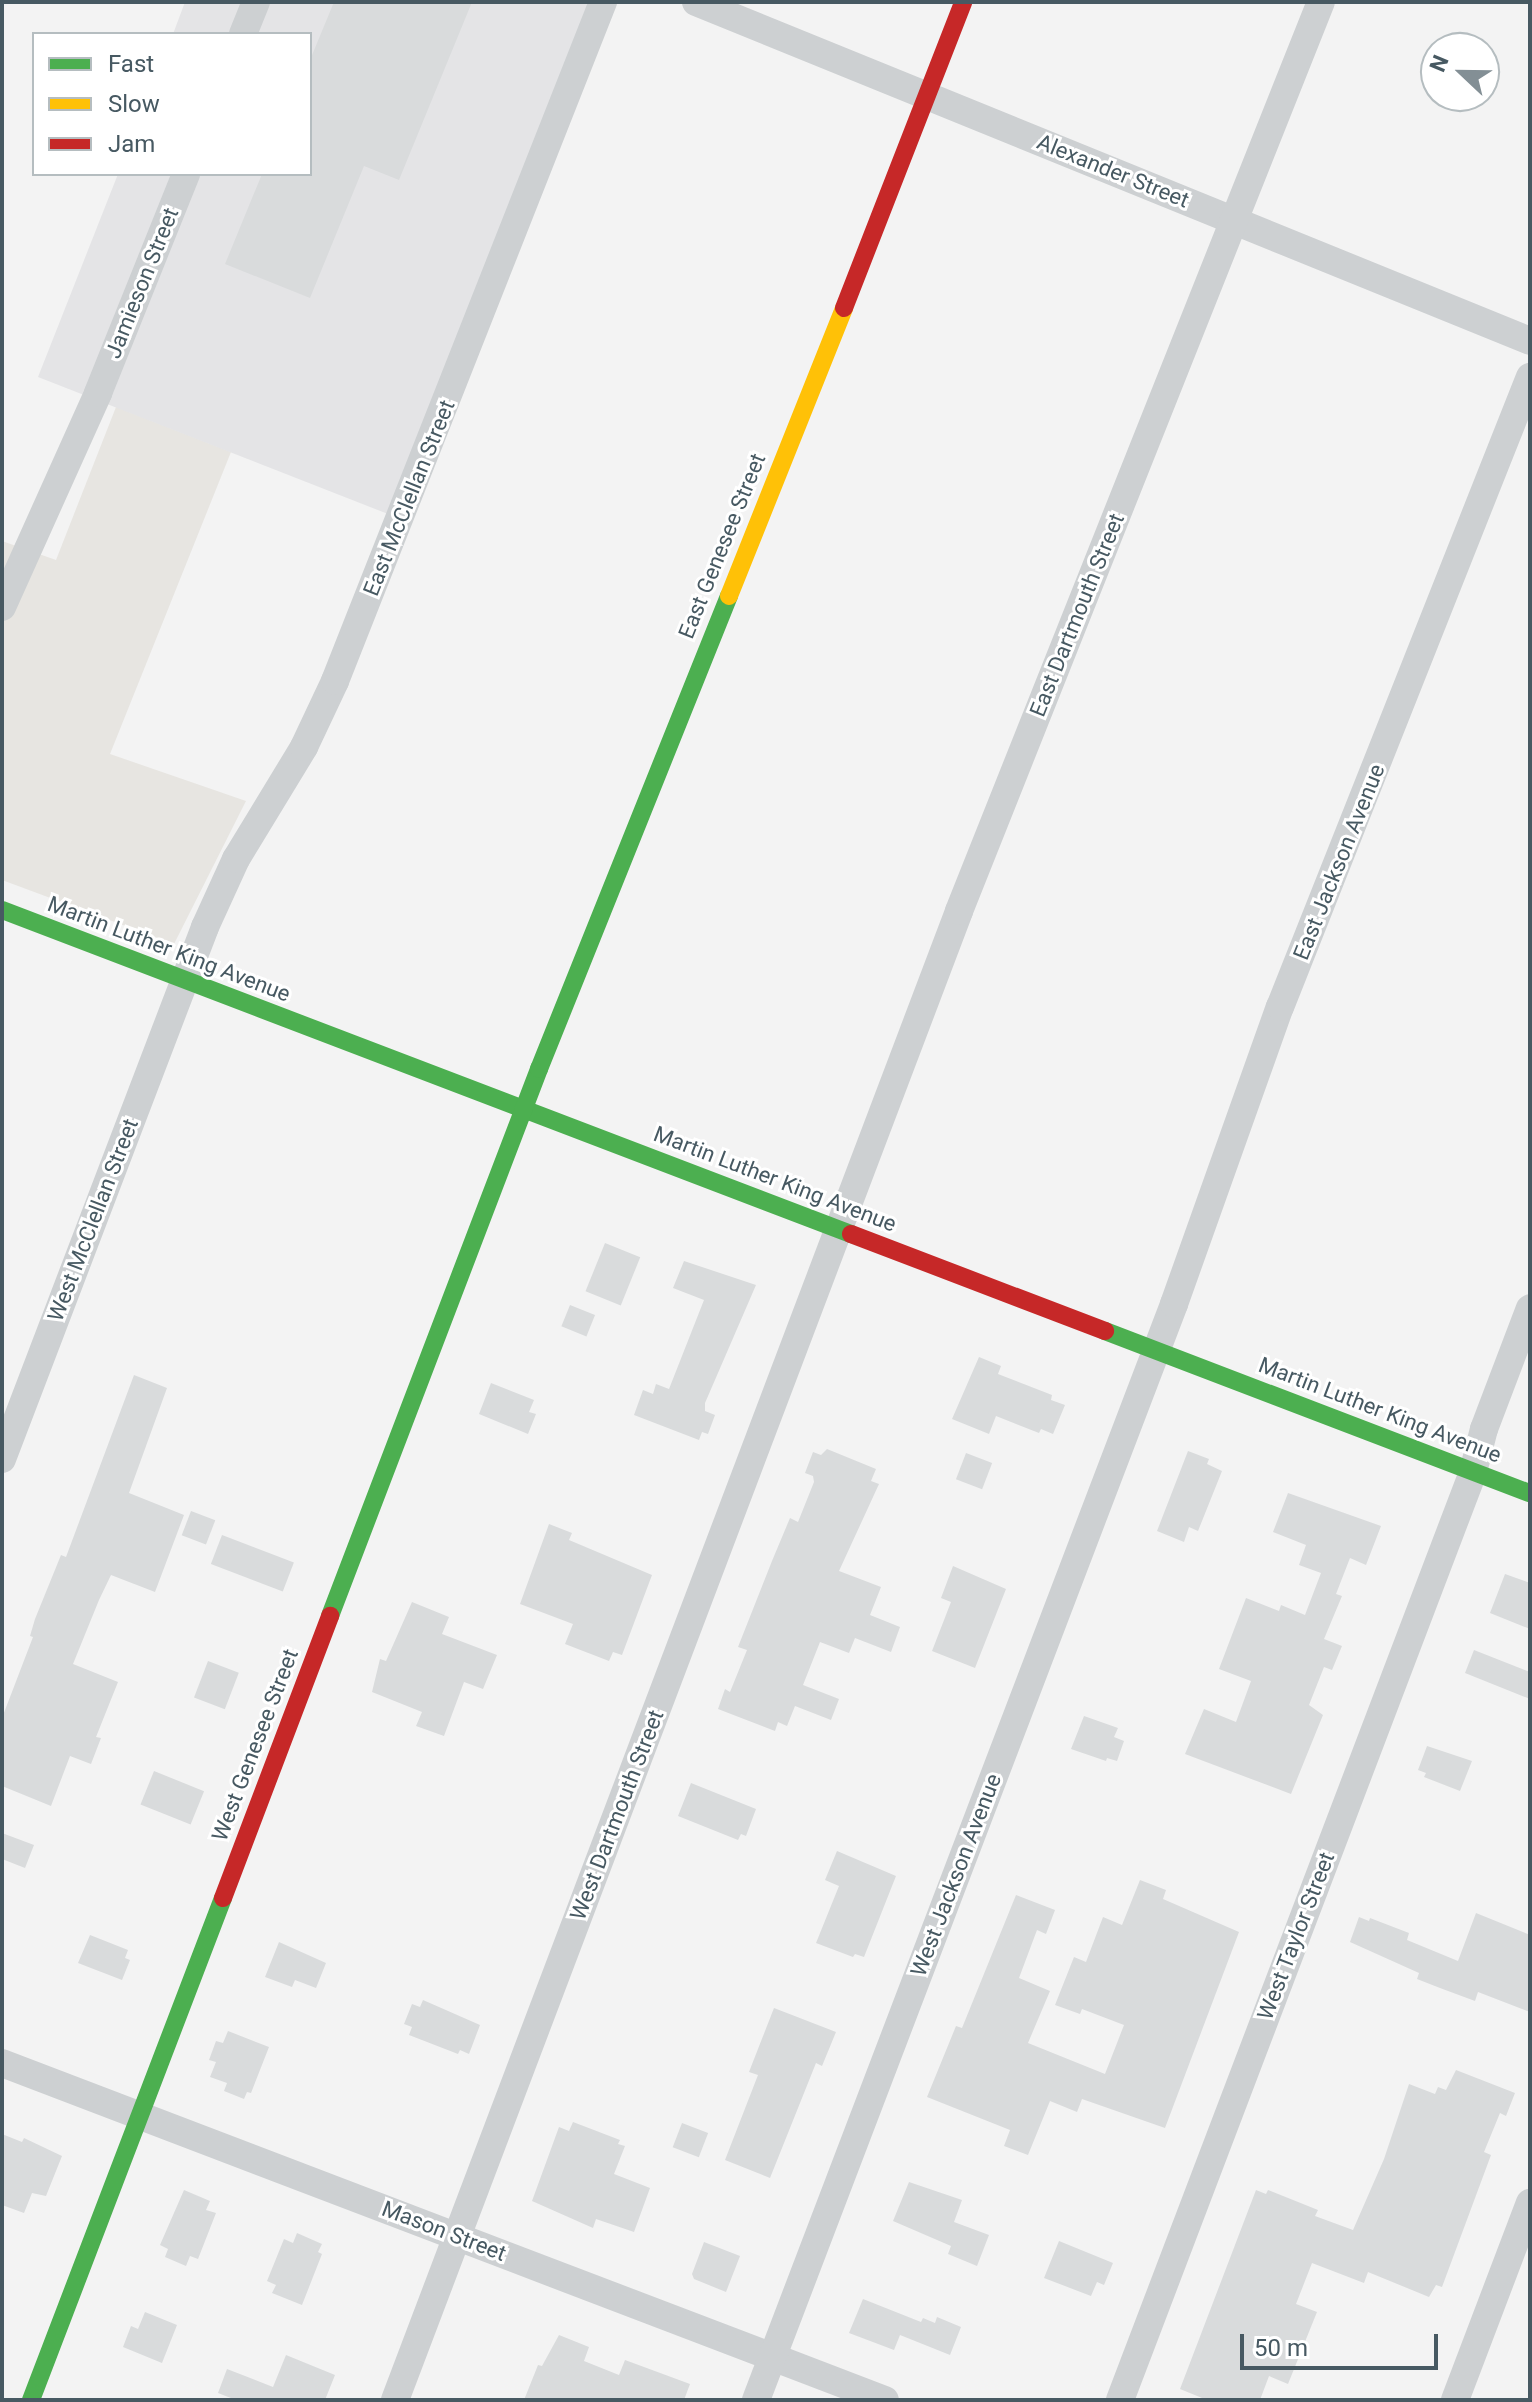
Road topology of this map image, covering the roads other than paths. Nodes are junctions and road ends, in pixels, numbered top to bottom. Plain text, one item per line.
1 (256, 2) edge
2 (603, 2) edge
3 (696, 2) edge
4 (963, 2) edge
5 (1321, 2) edge
6 (244, 32) edge
7 (926, 95) junction
8 (185, 176) edge
9 (1232, 219) junction
10 (1530, 341) edge
11 (1530, 377) edge
12 (2, 607) edge
13 (2, 910) edge
14 (185, 980) junction
15 (524, 1108) junction
16 (840, 1230) junction
17 (1530, 1308) edge
18 (1156, 1351) junction
19 (2, 1459) edge
20 (1473, 1472) junction
21 (1530, 1493) edge
22 (2, 2063) edge
23 (140, 2115) junction
24 (1530, 2203) edge
25 (457, 2236) junction
26 (773, 2357) junction
27 (31, 2400) edge
28 (395, 2400) edge
29 (756, 2400) edge
30 (885, 2400) edge
31 (1120, 2400) edge
32 (1455, 2400) edge

1 - 6 street
2 - 14 street, East McClellan Street
3 - 7 street, Alexander Street
4 - 7 street, East Genesee Street
5 - 9 street, East Dartmouth Street
7 - 9 street, Alexander Street
7 - 15 street, East Genesee Street
8 - 12 street, Jamieson Street
9 - 10 street, Alexander Street
9 - 16 street, East Dartmouth Street
11 - 18 street, East Jackson Avenue
13 - 14 street, Martin Luther King Avenue
14 - 15 street, Martin Luther King Avenue
14 - 19 street, West McClellan Street
15 - 16 street, Martin Luther King Avenue
15 - 23 street, West Genesee Street
16 - 18 street, Martin Luther King Avenue
16 - 25 street, West Dartmouth Street
17 - 20 street, West Taylor Street
18 - 20 street, Martin Luther King Avenue
18 - 26 street, West Jackson Avenue
20 - 21 street, Martin Luther King Avenue
20 - 31 street, West Taylor Street
22 - 23 street, Mason Street
23 - 25 street, Mason Street
23 - 27 street, West Genesee Street
24 - 32 street
25 - 26 street, Mason Street
25 - 28 street, West Dartmouth Street
26 - 29 street, West Jackson Avenue
26 - 30 street, Mason Street

